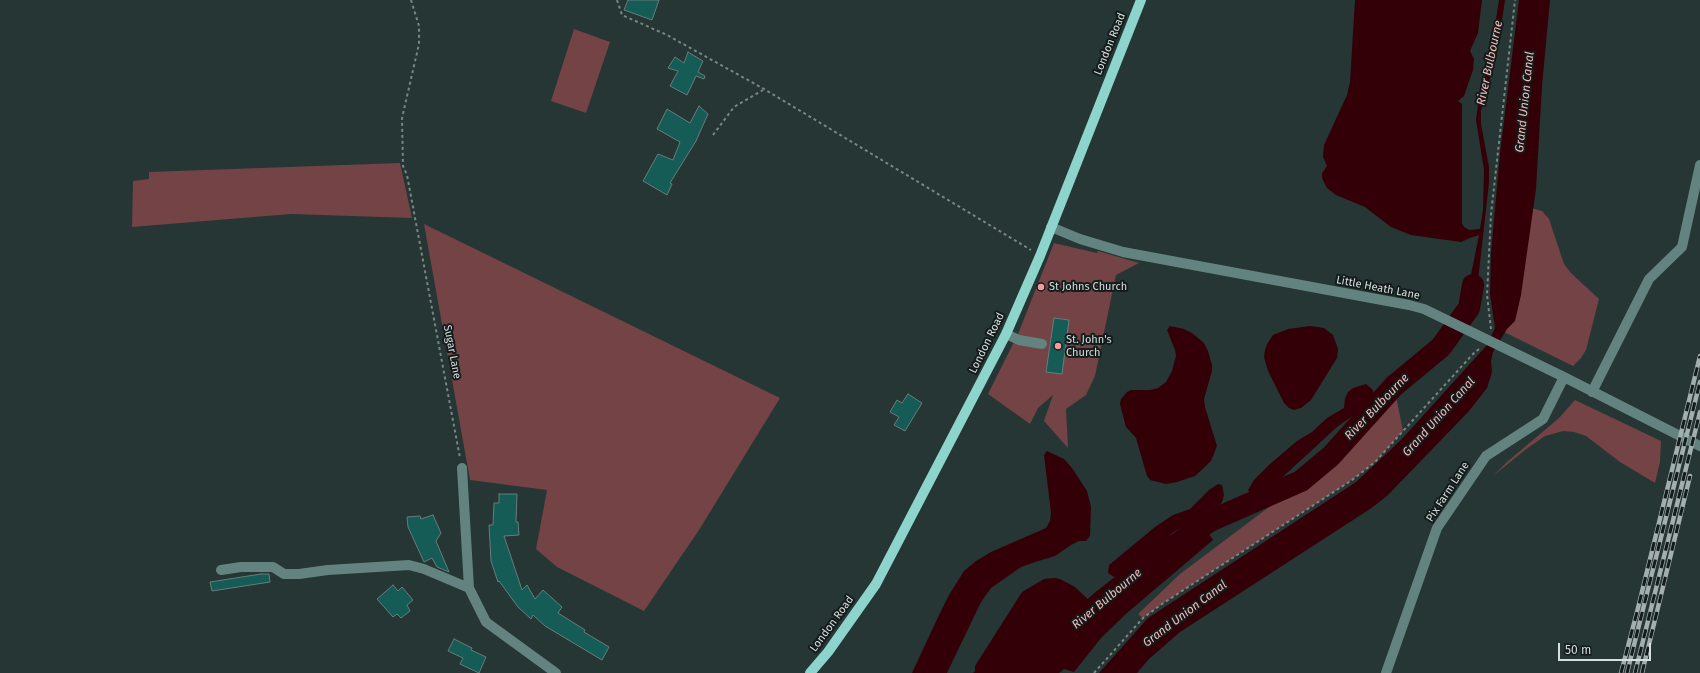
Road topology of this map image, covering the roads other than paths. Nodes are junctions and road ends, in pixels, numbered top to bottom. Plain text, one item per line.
1 (1141, 0) edge
2 (1700, 165) edge
3 (1051, 227) junction
4 (1006, 334) junction
5 (1042, 344) dead end
6 (1564, 377) junction
7 (1592, 392) junction
8 (1700, 446) edge
9 (462, 468) road end
10 (221, 570) dead end
11 (469, 588) junction
12 (556, 673) edge
13 (810, 673) edge
14 (1386, 673) edge

1 - 3 main road, London Road
2 - 7 street
3 - 4 main road, London Road
3 - 6 street, Little Heath Lane
4 - 5 street
4 - 13 main road, London Road
6 - 7 street, Little Heath Lane
6 - 14 street, Pix Farm Lane
7 - 8 street, Little Heath Lane
9 - 11 street
10 - 11 street
11 - 12 street

